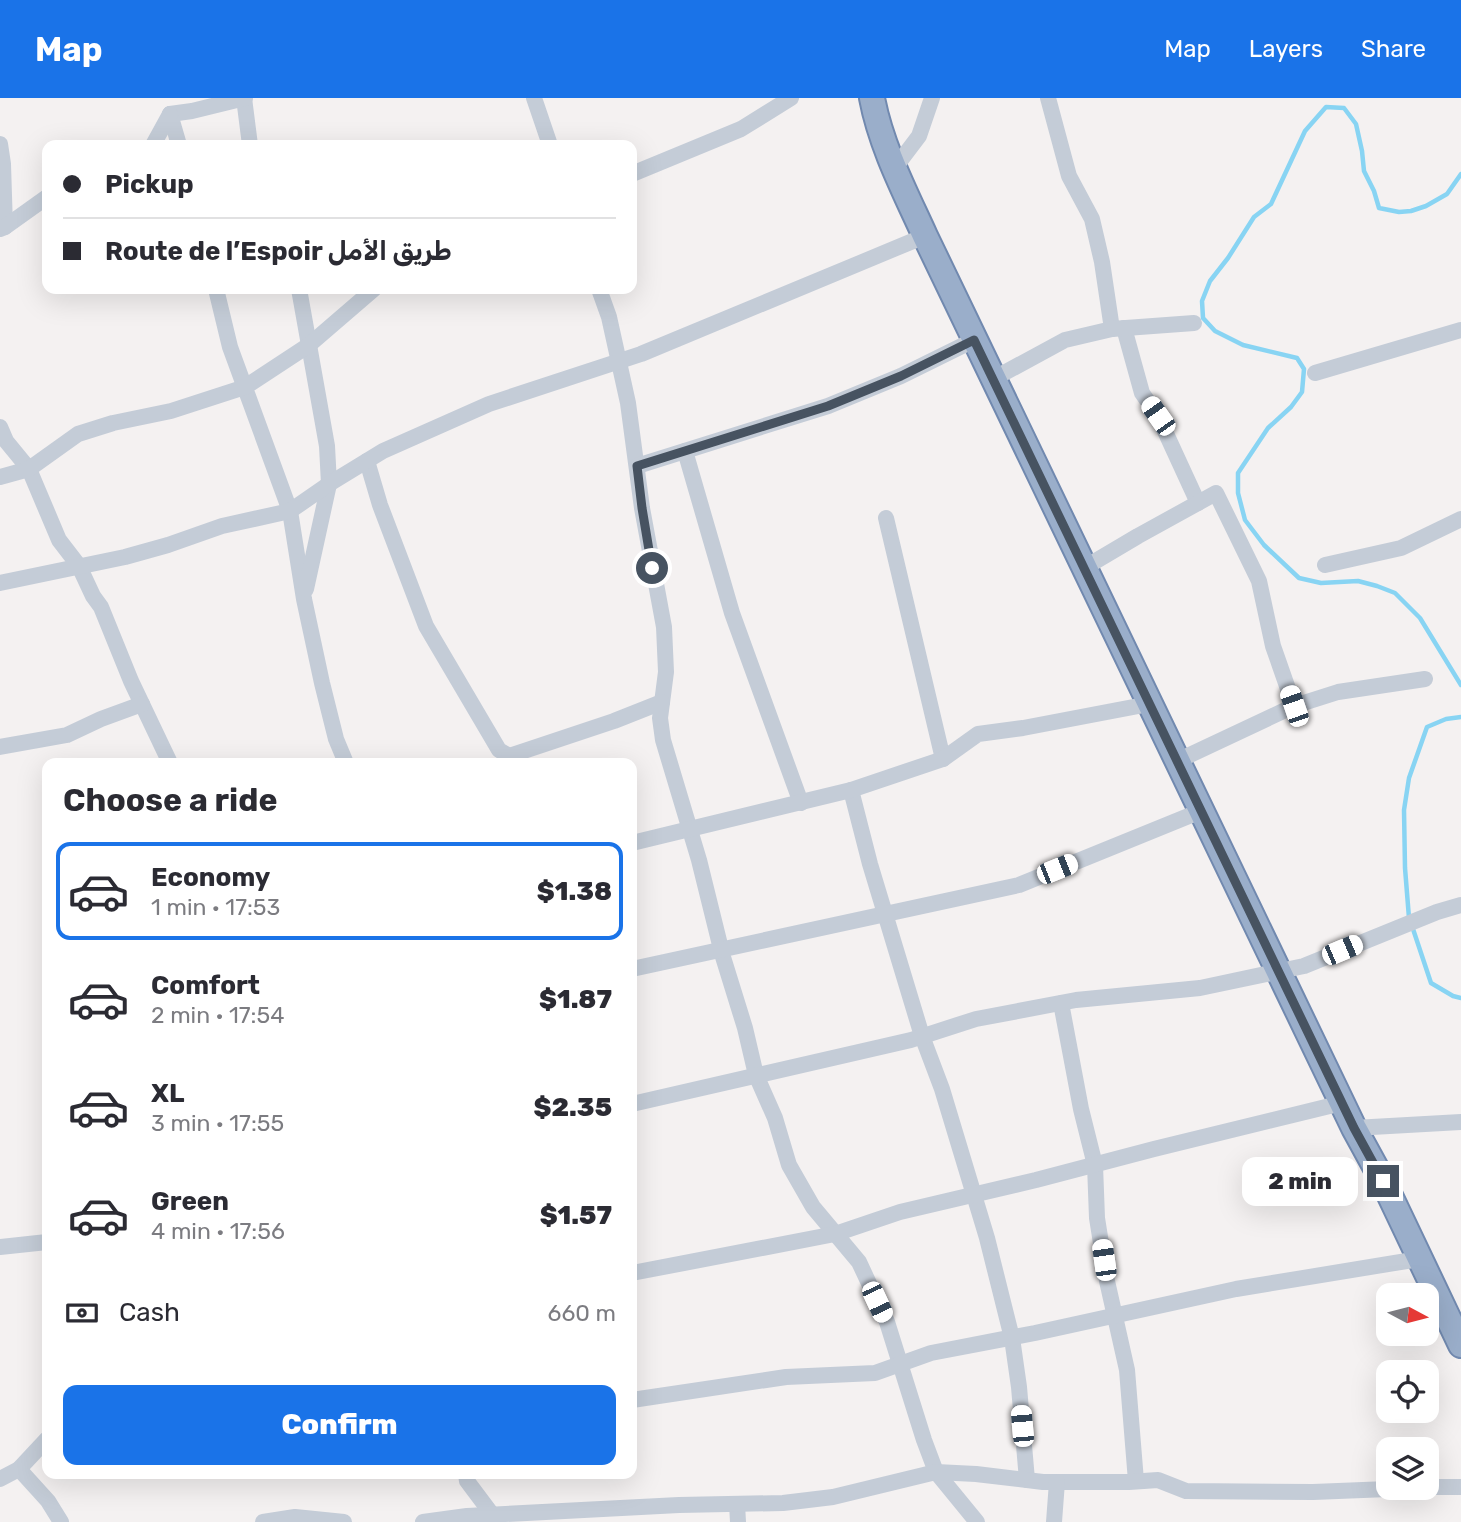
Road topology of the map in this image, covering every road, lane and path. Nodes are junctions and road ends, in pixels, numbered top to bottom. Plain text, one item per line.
1 (244, 98) edge
2 (534, 98) edge
3 (791, 98) edge
4 (872, 98) edge
5 (932, 98) edge
6 (1049, 98) edge
7 (170, 114) junction
8 (156, 140) edge
9 (178, 140) edge
10 (249, 140) edge
11 (548, 140) edge
12 (0, 144) edge
13 (894, 169) junction
14 (637, 172) edge
15 (42, 200) edge
16 (2, 228) edge
17 (925, 236) junction
18 (217, 294) edge
19 (300, 294) edge
20 (368, 294) edge
21 (601, 294) edge
22 (1194, 323) dead end
23 (1118, 329) junction
24 (1461, 330) edge
25 (974, 340) junction
26 (309, 345) junction
27 (620, 361) junction
28 (1315, 373) dead end
29 (993, 379) junction
30 (245, 387) junction
31 (0, 427) edge
32 (685, 451) junction
33 (367, 461) junction
34 (637, 466) junction
35 (29, 469) junction
36 (0, 477) edge
37 (329, 484) junction
38 (1198, 503) junction
39 (290, 511) junction
40 (886, 518) dead end
41 (1461, 519) edge
42 (1325, 565) dead end
43 (79, 566) junction
44 (1084, 568) junction
45 (0, 583) edge
46 (304, 599) junction
47 (1425, 679) dead end
48 (662, 702) junction
49 (142, 704) junction
50 (1149, 704) junction
51 (1294, 706) junction
52 (0, 747) edge
53 (168, 758) edge
54 (344, 758) edge
55 (510, 758) edge
56 (514, 758) edge
57 (943, 759) junction
58 (1177, 761) junction
59 (851, 790) junction
60 (801, 803) junction
61 (1201, 811) junction
62 (690, 829) junction
63 (637, 843) edge
64 (1461, 905) edge
65 (885, 914) junction
66 (721, 950) junction
67 (637, 968) edge
68 (1279, 971) junction
69 (1060, 1003) junction
70 (922, 1036) junction
71 (757, 1075) junction
72 (637, 1103) edge
73 (1342, 1103) junction
74 (1461, 1122) edge
75 (1354, 1128) junction
76 (1095, 1165) junction
77 (974, 1195) junction
78 (835, 1234) junction
79 (42, 1243) edge
80 (0, 1247) edge
81 (1419, 1259) junction
82 (637, 1272) edge
83 (1114, 1316) junction
84 (1012, 1338) junction
85 (1461, 1345) edge
86 (900, 1364) junction
87 (637, 1399) edge
88 (42, 1444) edge
89 (19, 1469) junction
90 (936, 1472) junction
91 (0, 1479) edge
92 (467, 1479) edge
93 (1027, 1480) junction
94 (1136, 1481) junction
95 (1056, 1482) junction
96 (1439, 1487) edge
97 (1461, 1487) edge
98 (1376, 1489) edge
99 (737, 1504) junction
100 (495, 1518) edge
101 (61, 1522) edge
102 (263, 1522) edge
103 (344, 1522) edge
104 (423, 1522) edge
105 (738, 1522) edge
106 (977, 1522) edge
107 (1054, 1522) edge

1 - 7 street
1 - 10 street
2 - 11 street
3 - 14 street
4 - 13 highway
5 - 13 street
6 - 23 street
7 - 8 street
7 - 9 street
12 - 16 street
13 - 17 highway
15 - 16 street
17 - 25 highway
17 - 27 street
18 - 30 street
19 - 26 street
20 - 26 street
21 - 27 street
22 - 23 street
23 - 29 street
23 - 38 street
24 - 28 street
25 - 29 highway
25 - 32 street
26 - 30 street
26 - 37 street
27 - 33 street
27 - 34 street
29 - 44 highway
30 - 35 street
30 - 39 street
31 - 35 street
32 - 34 street
32 - 60 street
33 - 37 street
33 - 55 street
34 - 48 street
35 - 36 street
35 - 43 street
37 - 39 street
37 - 46 street
38 - 44 street
38 - 51 street
39 - 43 street
39 - 46 street
40 - 57 street
41 - 42 street
43 - 45 street
43 - 49 street
44 - 50 highway
46 - 54 street
47 - 51 street
48 - 56 street
48 - 62 street
49 - 52 street
49 - 53 street
50 - 57 street
50 - 58 highway
51 - 58 street
57 - 59 street
58 - 61 highway
59 - 60 street
59 - 65 street
60 - 62 street
61 - 65 street
61 - 68 highway
62 - 63 street
62 - 66 street
64 - 68 street
65 - 66 street
65 - 70 street
66 - 67 street
66 - 71 street
68 - 69 street
68 - 73 highway
69 - 70 street
69 - 76 street
70 - 71 street
70 - 77 street
71 - 72 street
71 - 78 street
73 - 75 highway
73 - 76 street
74 - 75 street
75 - 81 highway
76 - 77 street
76 - 83 street
77 - 78 street
77 - 84 street
78 - 82 street
78 - 86 street
79 - 80 street
81 - 83 street
81 - 85 highway
83 - 84 street
83 - 94 street
84 - 86 street
84 - 93 street
86 - 87 street
86 - 90 street
88 - 89 street
89 - 91 street
89 - 101 street
90 - 93 street
90 - 99 street
90 - 106 street
92 - 100 street
93 - 95 street
94 - 95 street
94 - 98 street
95 - 107 street
96 - 97 street
99 - 100 street
99 - 105 street
100 - 104 street
102 - 103 street

